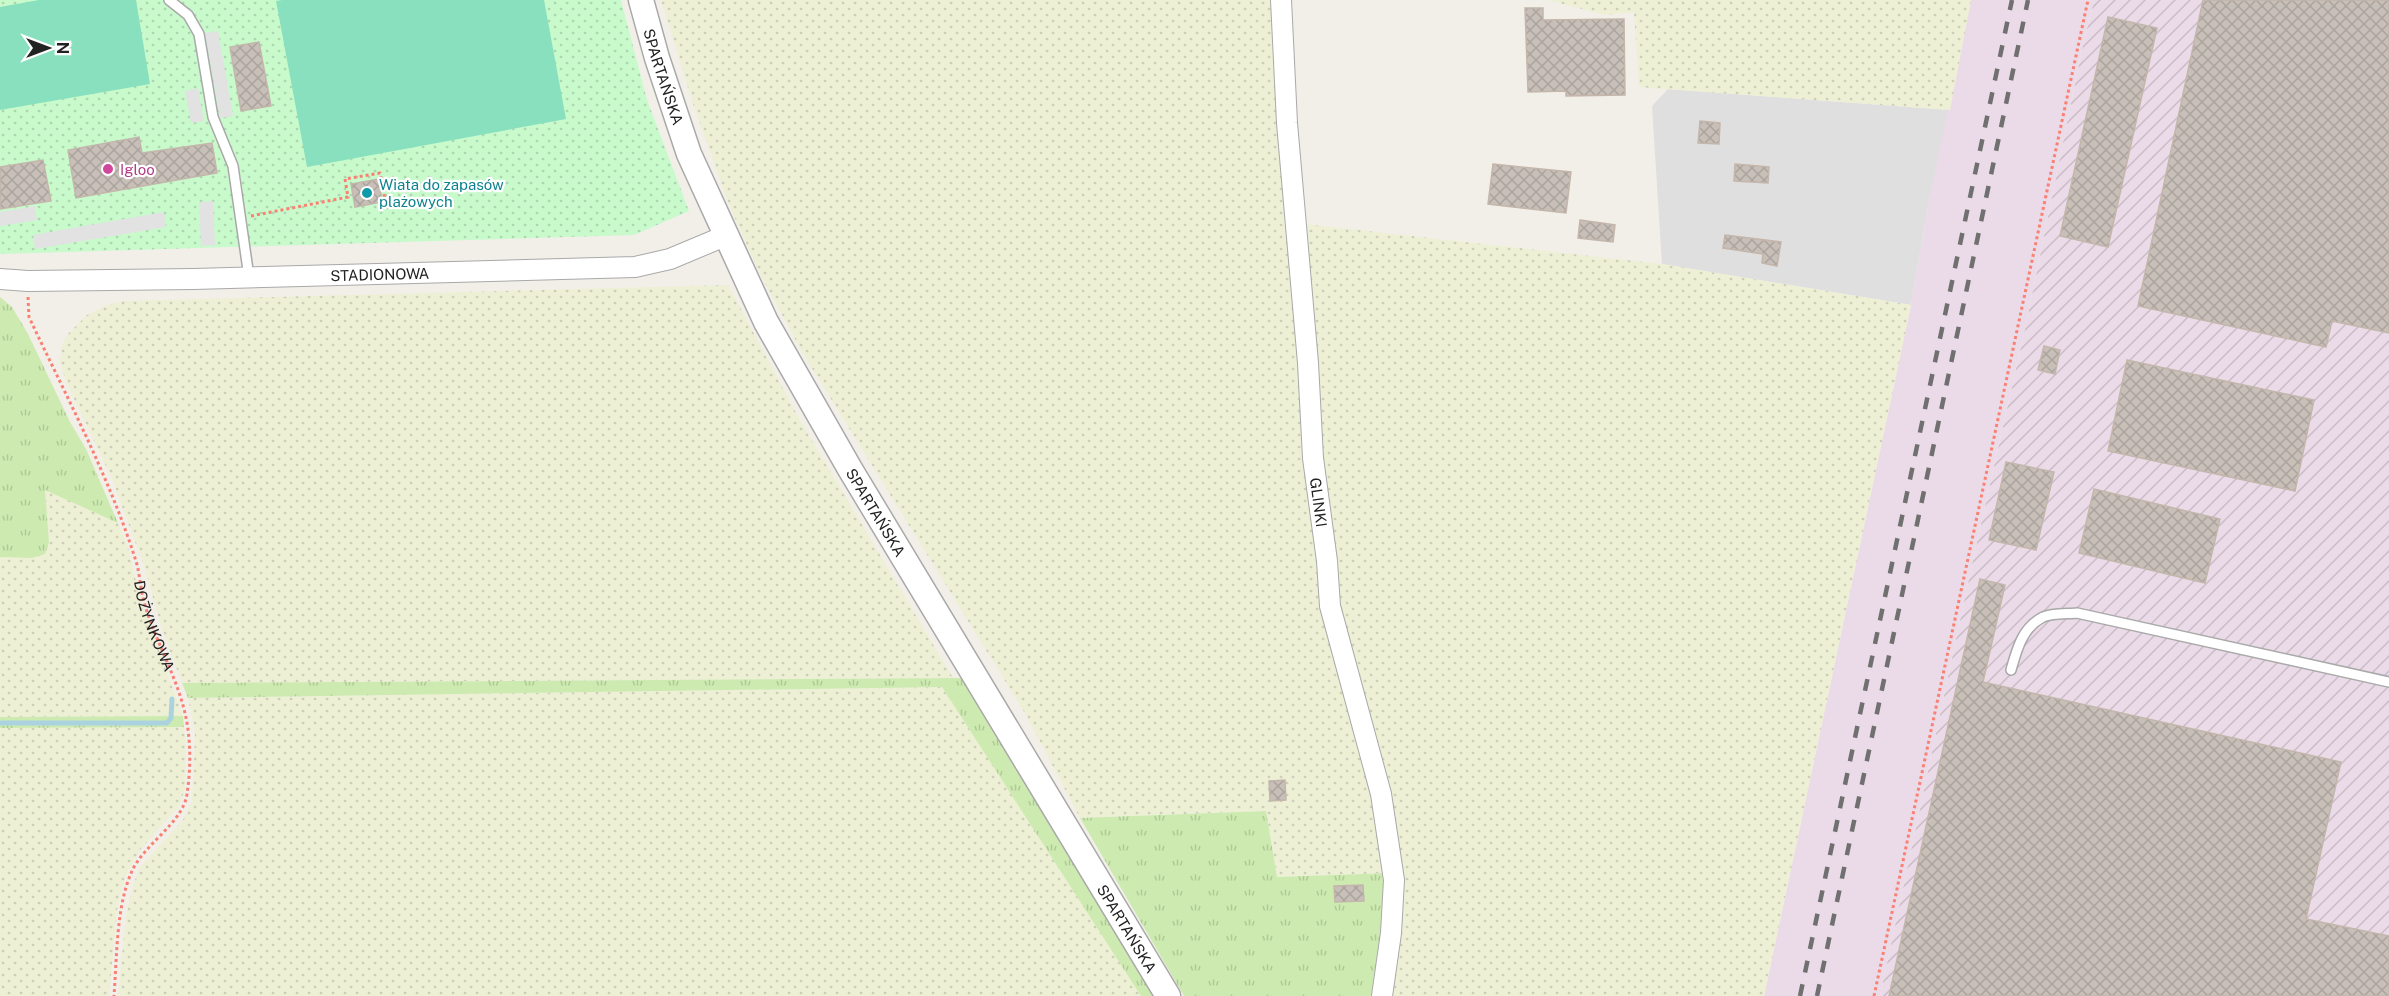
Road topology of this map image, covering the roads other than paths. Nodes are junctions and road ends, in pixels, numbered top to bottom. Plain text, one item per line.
1 (169, 0) edge
2 (641, 0) edge
3 (1281, 0) edge
4 (725, 236) junction
5 (249, 277) junction
6 (0, 279) edge
7 (2011, 670) dead end
8 (2389, 682) edge
9 (1168, 996) edge
10 (1382, 996) edge

1 - 5 lane
2 - 4 street, SPARTAŃSKA
3 - 10 street, GLINKI
4 - 5 street, STADIONOWA
4 - 9 street, SPARTAŃSKA
5 - 6 street, STADIONOWA
7 - 8 lane

